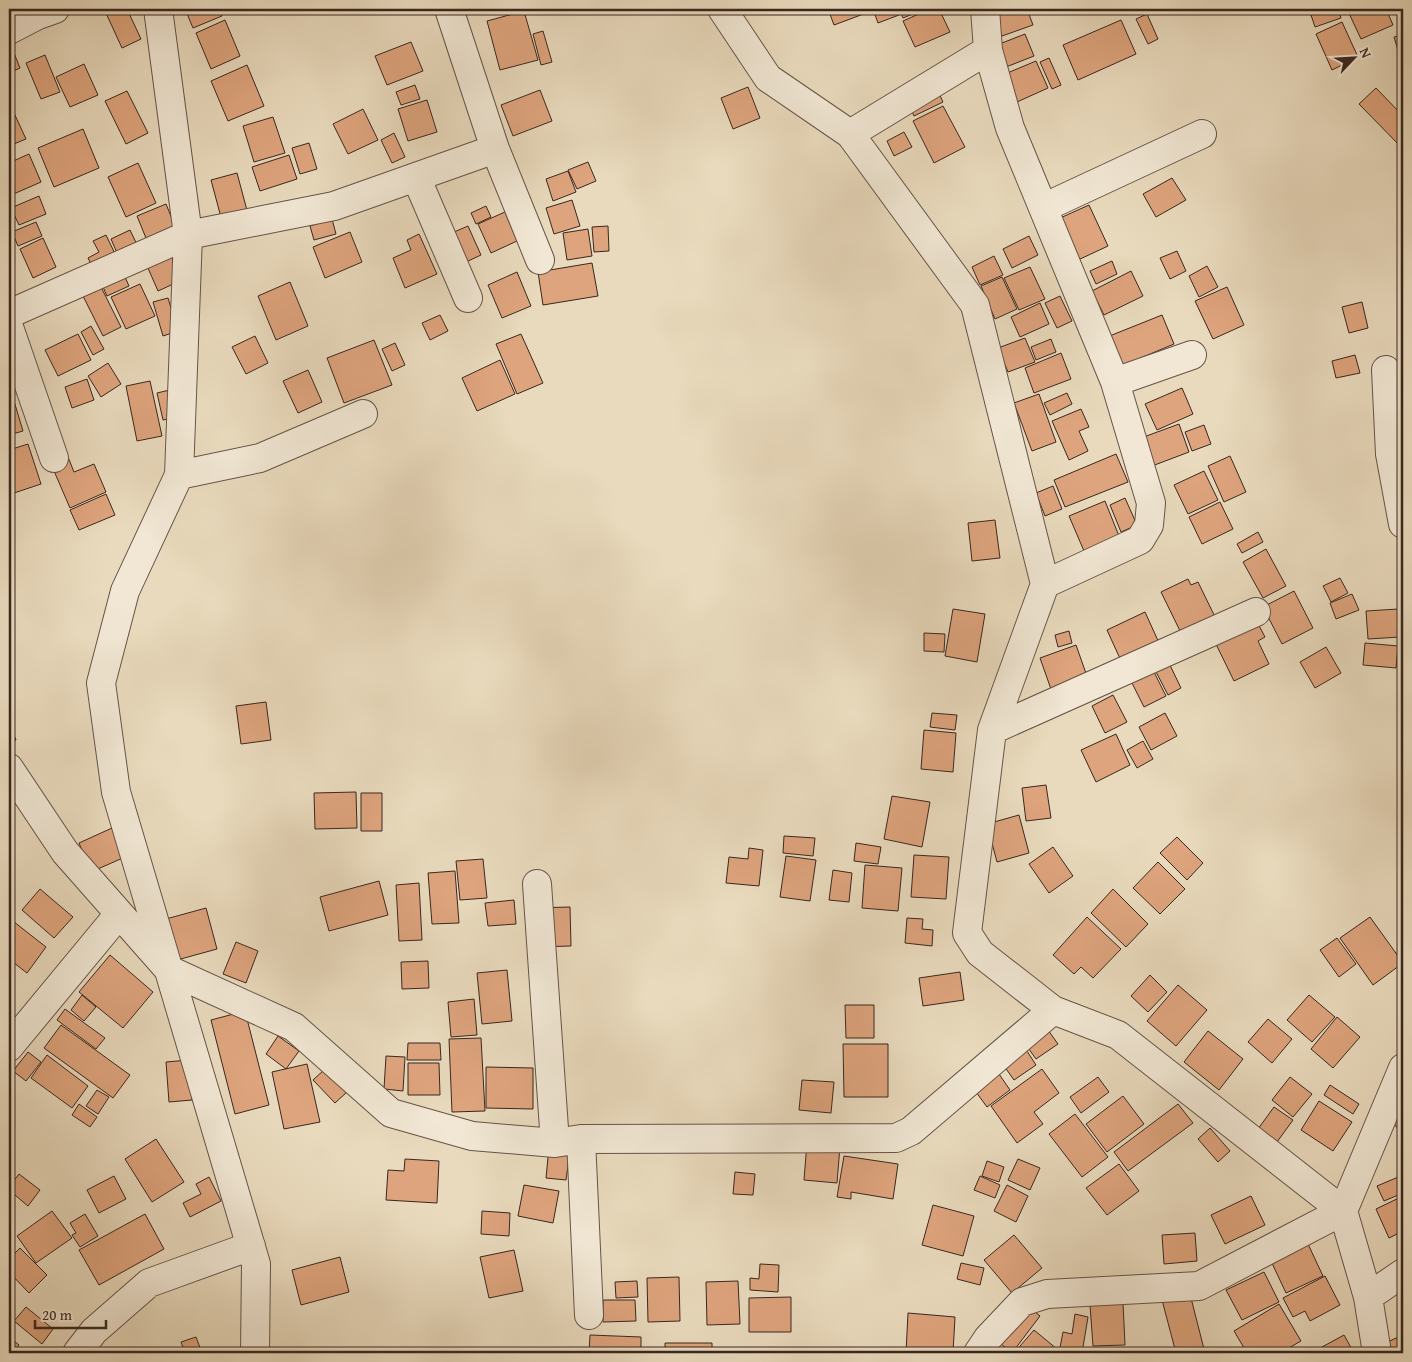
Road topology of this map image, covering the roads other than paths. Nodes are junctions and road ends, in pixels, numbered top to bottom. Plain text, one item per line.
1 (55, 9) edge
2 (158, 9) edge
3 (449, 9) edge
4 (722, 9) edge
5 (985, 9) edge
6 (9, 30) edge
7 (988, 50) junction
8 (850, 134) junction
9 (1202, 134) dead end
10 (495, 149) junction
11 (416, 177) junction
12 (1043, 208) junction
13 (188, 235) junction
14 (540, 260) dead end
15 (468, 298) dead end
16 (9, 314) edge
17 (9, 327) edge
18 (1192, 355) dead end
19 (1386, 370) dead end
20 (1115, 382) junction
21 (363, 414) dead end
22 (1396, 431) edge
23 (54, 458) dead end
24 (179, 475) junction
25 (1403, 524) edge
26 (1045, 584) junction
27 (1256, 612) dead end
28 (992, 730) junction
29 (9, 768) edge
30 (537, 884) dead end
31 (120, 914) junction
32 (169, 970) junction
33 (1053, 1010) junction
34 (9, 1047) edge
35 (1403, 1068) edge
36 (568, 1141) junction
37 (1343, 1211) junction
38 (250, 1246) junction
39 (1403, 1273) edge
40 (1368, 1297) junction
41 (589, 1315) dead end
42 (77, 1353) edge
43 (255, 1353) edge
44 (978, 1353) edge
45 (1377, 1353) edge

1 - 6 street
2 - 13 street
3 - 10 street
4 - 8 street
5 - 7 street
7 - 8 street
7 - 12 street
8 - 26 street
9 - 12 street
10 - 11 street
10 - 14 street
11 - 13 street
11 - 15 street
12 - 20 street
13 - 16 street
13 - 24 street
17 - 23 street
18 - 20 street
19 - 22 street
20 - 26 street
21 - 24 street
22 - 25 street
24 - 32 street
26 - 28 street
27 - 28 street
28 - 33 street
29 - 31 street
30 - 36 street
31 - 32 street
31 - 34 street
32 - 36 street
32 - 38 street
33 - 36 street
33 - 37 street
35 - 37 street
36 - 41 street
37 - 40 street
37 - 44 street
38 - 42 street
38 - 43 street
39 - 40 street
40 - 45 street

